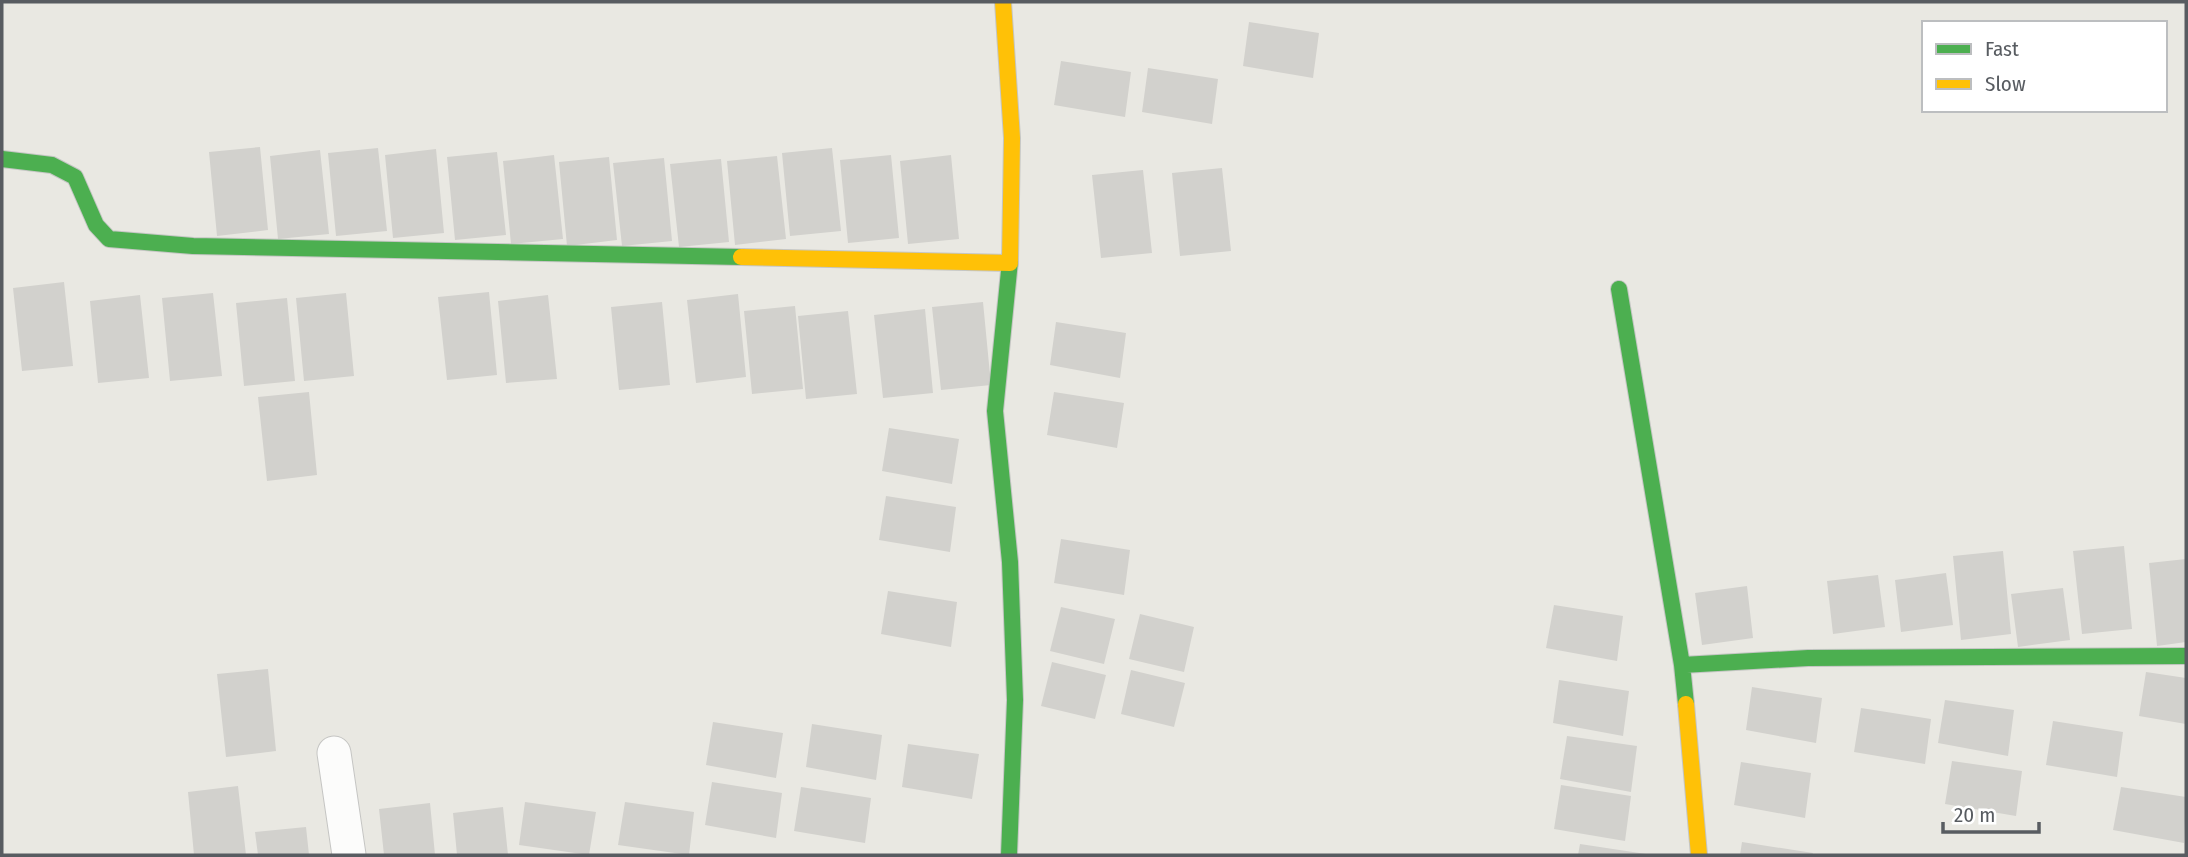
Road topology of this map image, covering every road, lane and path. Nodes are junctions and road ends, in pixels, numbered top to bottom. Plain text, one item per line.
1 (1003, 2) edge
2 (2, 159) edge
3 (1010, 263) junction
4 (1619, 289) dead end
5 (2186, 656) edge
6 (1682, 664) junction
7 (334, 753) dead end
8 (349, 855) edge
9 (1009, 855) edge
10 (1699, 855) edge

1 - 3 street
2 - 3 street
3 - 9 street
4 - 6 street
5 - 6 street
6 - 10 street
7 - 8 street

